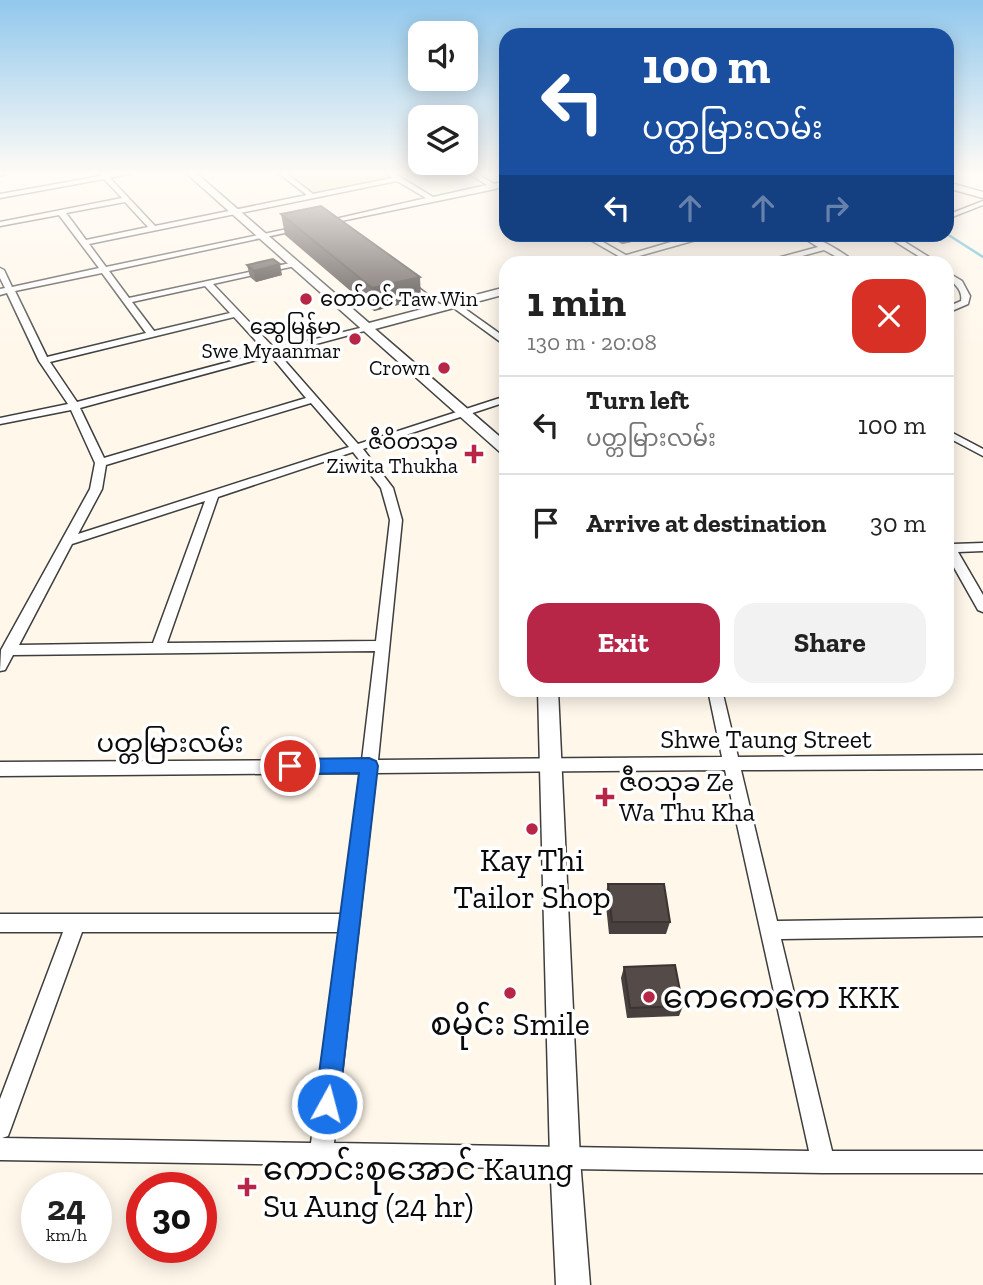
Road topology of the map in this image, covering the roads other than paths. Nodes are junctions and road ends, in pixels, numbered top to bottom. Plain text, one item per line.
1 (76, 233) edge
2 (130, 233) edge
3 (257, 233) edge
4 (275, 233) edge
5 (261, 236) junction
6 (597, 242) edge
7 (687, 242) edge
8 (817, 242) edge
9 (899, 242) edge
10 (83, 243) junction
11 (827, 247) junction
12 (623, 256) edge
13 (643, 256) edge
14 (795, 256) edge
15 (841, 256) edge
16 (923, 256) edge
17 (292, 264) junction
18 (0, 270) edge
19 (103, 270) junction
20 (399, 276) edge
21 (954, 279) edge
22 (207, 283) junction
23 (5, 291) edge
24 (499, 292) edge
25 (126, 301) junction
26 (454, 304) junction
27 (954, 307) edge
28 (439, 308) junction
29 (236, 314) junction
30 (365, 328) junction
31 (151, 334) junction
32 (499, 338) edge
33 (272, 352) junction
34 (44, 361) junction
35 (313, 399) junction
36 (499, 401) edge
37 (74, 406) junction
38 (463, 412) junction
39 (0, 421) edge
40 (954, 437) edge
41 (499, 444) edge
42 (356, 448) junction
43 (983, 453) edge
44 (101, 463) junction
45 (213, 494) junction
46 (69, 541) junction
47 (954, 546) edge
48 (983, 547) edge
49 (954, 556) edge
50 (983, 607) edge
51 (382, 646) junction
52 (158, 649) junction
53 (8, 650) junction
54 (0, 666) edge
55 (548, 697) edge
56 (717, 697) edge
57 (983, 762) edge
58 (550, 763) junction
59 (732, 765) junction
60 (369, 766) junction
61 (0, 769) edge
62 (0, 923) edge
63 (76, 923) junction
64 (349, 923) junction
65 (983, 927) edge
66 (770, 930) junction
67 (0, 1128) edge
68 (0, 1149) edge
69 (321, 1155) junction
70 (565, 1158) junction
71 (983, 1162) edge
72 (823, 1163) junction
73 (573, 1285) edge

1 - 10 street
2 - 10 street
3 - 5 street
4 - 5 street
5 - 17 street
5 - 19 street
6 - 12 street
7 - 13 street
8 - 11 street
9 - 16 street
10 - 19 street
11 - 14 street
11 - 15 street
17 - 22 street
17 - 30 street
18 - 23 street
19 - 23 street
19 - 25 street
20 - 28 street
21 - 27 street
22 - 25 street
22 - 29 street
23 - 34 street
24 - 26 street
25 - 31 street
26 - 28 street
26 - 32 street
28 - 30 street
29 - 31 street
29 - 33 street
30 - 33 street
30 - 38 street
31 - 34 street
33 - 35 street
33 - 37 street
34 - 37 street
35 - 42 street
35 - 44 street
36 - 38 street
37 - 39 street
37 - 44 street
38 - 41 street
38 - 42 street
40 - 43 street
42 - 45 street
42 - 51 street
44 - 46 street
45 - 46 street
45 - 52 street
46 - 53 street
47 - 48 street
49 - 50 street
51 - 52 street
51 - 60 street
52 - 53 street
53 - 54 street
55 - 58 street
56 - 59 street
57 - 59 street, Shwe Taung Street
58 - 59 street, Shwe Taung Street
58 - 60 street, ပတ္တမြားလမ်း
58 - 70 street
59 - 66 street
60 - 61 street, ပတ္တမြားလမ်း
60 - 64 street
62 - 63 street
63 - 64 street
63 - 67 street
64 - 69 street
65 - 66 street
66 - 72 street
68 - 69 street
69 - 70 street
70 - 72 street
70 - 73 street
71 - 72 street

